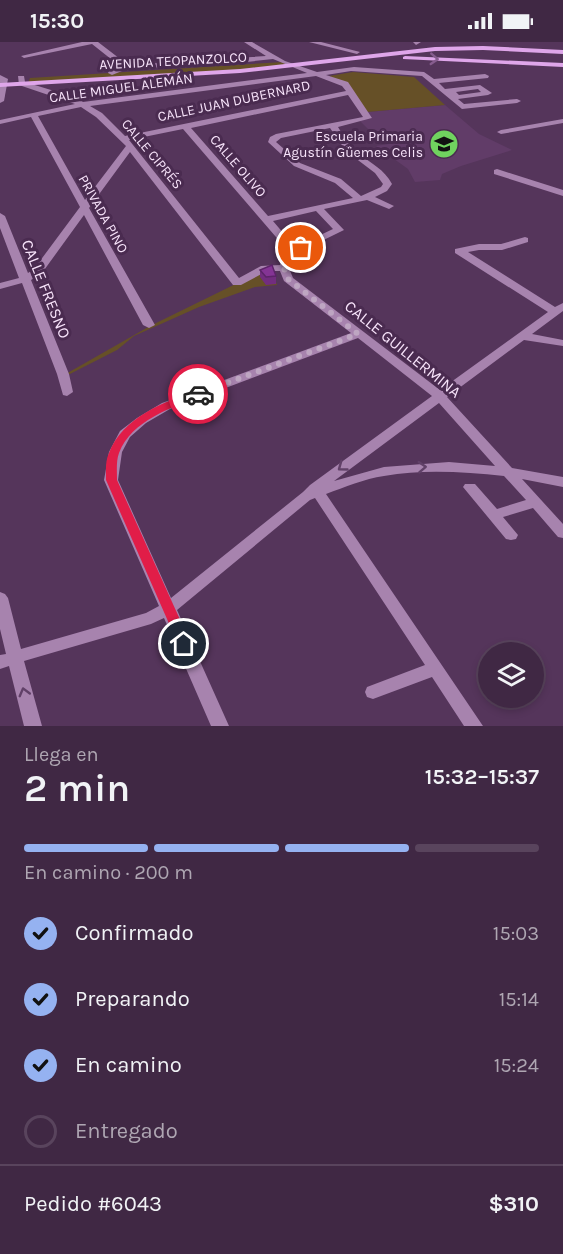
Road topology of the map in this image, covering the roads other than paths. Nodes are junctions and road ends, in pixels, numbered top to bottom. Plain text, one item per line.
1 (93, 42) edge
2 (247, 42) edge
3 (312, 42) edge
4 (426, 42) edge
5 (455, 42) edge
6 (417, 43) edge
7 (563, 44) edge
8 (563, 51) edge
9 (357, 52) junction
10 (376, 55) junction
11 (24, 56) dead end
12 (273, 57) junction
13 (283, 62) junction
14 (291, 65) junction
15 (563, 65) edge
16 (126, 67) junction
17 (303, 69) junction
18 (354, 69) junction
19 (112, 73) junction
20 (320, 74) junction
21 (485, 76) dead end
22 (2, 81) edge
23 (21, 81) junction
24 (434, 81) junction
25 (462, 89) junction
26 (447, 91) junction
27 (350, 92) junction
28 (470, 95) junction
29 (0, 101) edge
30 (517, 101) dead end
31 (85, 105) junction
32 (34, 116) junction
33 (563, 121) edge
34 (0, 122) edge
35 (332, 124) junction
36 (185, 126) junction
37 (501, 132) dead end
38 (127, 142) junction
39 (497, 172) dead end
40 (563, 193) edge
41 (363, 198) junction
42 (389, 206) dead end
43 (84, 207) junction
44 (319, 209) junction
45 (0, 216) edge
46 (267, 219) junction
47 (525, 240) dead end
48 (289, 253) junction
49 (284, 268) junction
50 (26, 279) junction
51 (0, 286) edge
52 (559, 309) edge
53 (149, 325) dead end
54 (358, 334) junction
55 (519, 336) junction
56 (563, 343) edge
57 (68, 392) dead end
58 (440, 396) junction
59 (365, 450) junction
60 (384, 471) junction
61 (510, 472) junction
62 (563, 482) edge
63 (471, 487) dead end
64 (312, 492) junction
65 (536, 502) junction
66 (494, 515) junction
67 (563, 533) edge
68 (511, 535) dead end
69 (0, 598) edge
70 (169, 608) junction
71 (7, 659) edge
72 (436, 669) junction
73 (373, 692) dead end
74 (33, 726) edge
75 (220, 726) edge
76 (474, 726) edge

1 - 11 street
1 - 16 street
2 - 12 street
3 - 9 street
4 - 6 main road, AVENIDA TEOPANZOLCO
5 - 7 main road
6 - 9 main road, AVENIDA TEOPANZOLCO
8 - 10 main road, AVENIDA TEOPANZOLCO
9 - 10 main road
9 - 13 main road, AVENIDA TEOPANZOLCO
10 - 14 main road, AVENIDA TEOPANZOLCO
10 -> 15 main road
12 - 13 street
12 - 16 street
13 - 14 street
13 - 19 main road, AVENIDA TEOPANZOLCO
14 - 17 street
14 - 23 main road, AVENIDA TEOPANZOLCO
16 - 19 street
17 - 18 street
17 - 20 street
18 - 20 street, CALLE MIGUEL ALEMÁN
18 - 24 street
19 - 23 main road, AVENIDA TEOPANZOLCO
20 - 27 street
20 - 31 street, CALLE MIGUEL ALEMÁN
21 - 24 street
22 - 23 main road, AVENIDA TEOPANZOLCO
22 - 29 street
23 - 31 street, CALLE CIPRÉS
24 - 26 street
25 - 26 street
25 - 28 street
25 - 28 street
26 - 28 street
26 - 30 street
27 - 35 street
27 - 36 street, CALLE JUAN DUBERNARD
31 - 32 street, CALLE MIGUEL ALEMÁN
31 - 38 street, CALLE CIPRÉS
32 - 34 street, CALLE MIGUEL ALEMÁN
32 - 43 street, PRIVADA PINO
33 - 37 street
35 - 41 street
35 - 41 street
36 - 38 street, CALLE JUAN DUBERNARD
36 - 46 street, CALLE OLIVO
38 - 43 street
38 - 49 street, CALLE CIPRÉS
39 - 40 street
41 - 42 street
41 - 44 street
43 - 50 street
43 - 53 street, PRIVADA PINO
44 - 46 street
44 - 48 street
45 - 50 street, CALLE FRESNO
46 - 48 street, CALLE OLIVO
47 - 52 street
48 - 49 street
49 - 54 street, CALLE GUILLERMINA
50 - 51 street
50 - 57 street, CALLE FRESNO
52 - 55 street
54 - 58 street, CALLE GUILLERMINA
54 - 70 street
55 - 56 street
55 - 58 street
58 - 59 street
58 - 61 street, CALLE GUILLERMINA
59 - 60 street
59 -> 64 street
60 -> 61 street
60 - 64 street
61 - 62 street
61 - 65 street, CALLE GUILLERMINA
63 - 66 street
64 - 70 street
64 - 72 street
65 - 66 street
65 - 67 street, CALLE GUILLERMINA
66 - 68 street
69 - 71 street
70 - 71 street
70 - 75 street
74 -> 71 street
72 - 73 street
72 - 76 street

